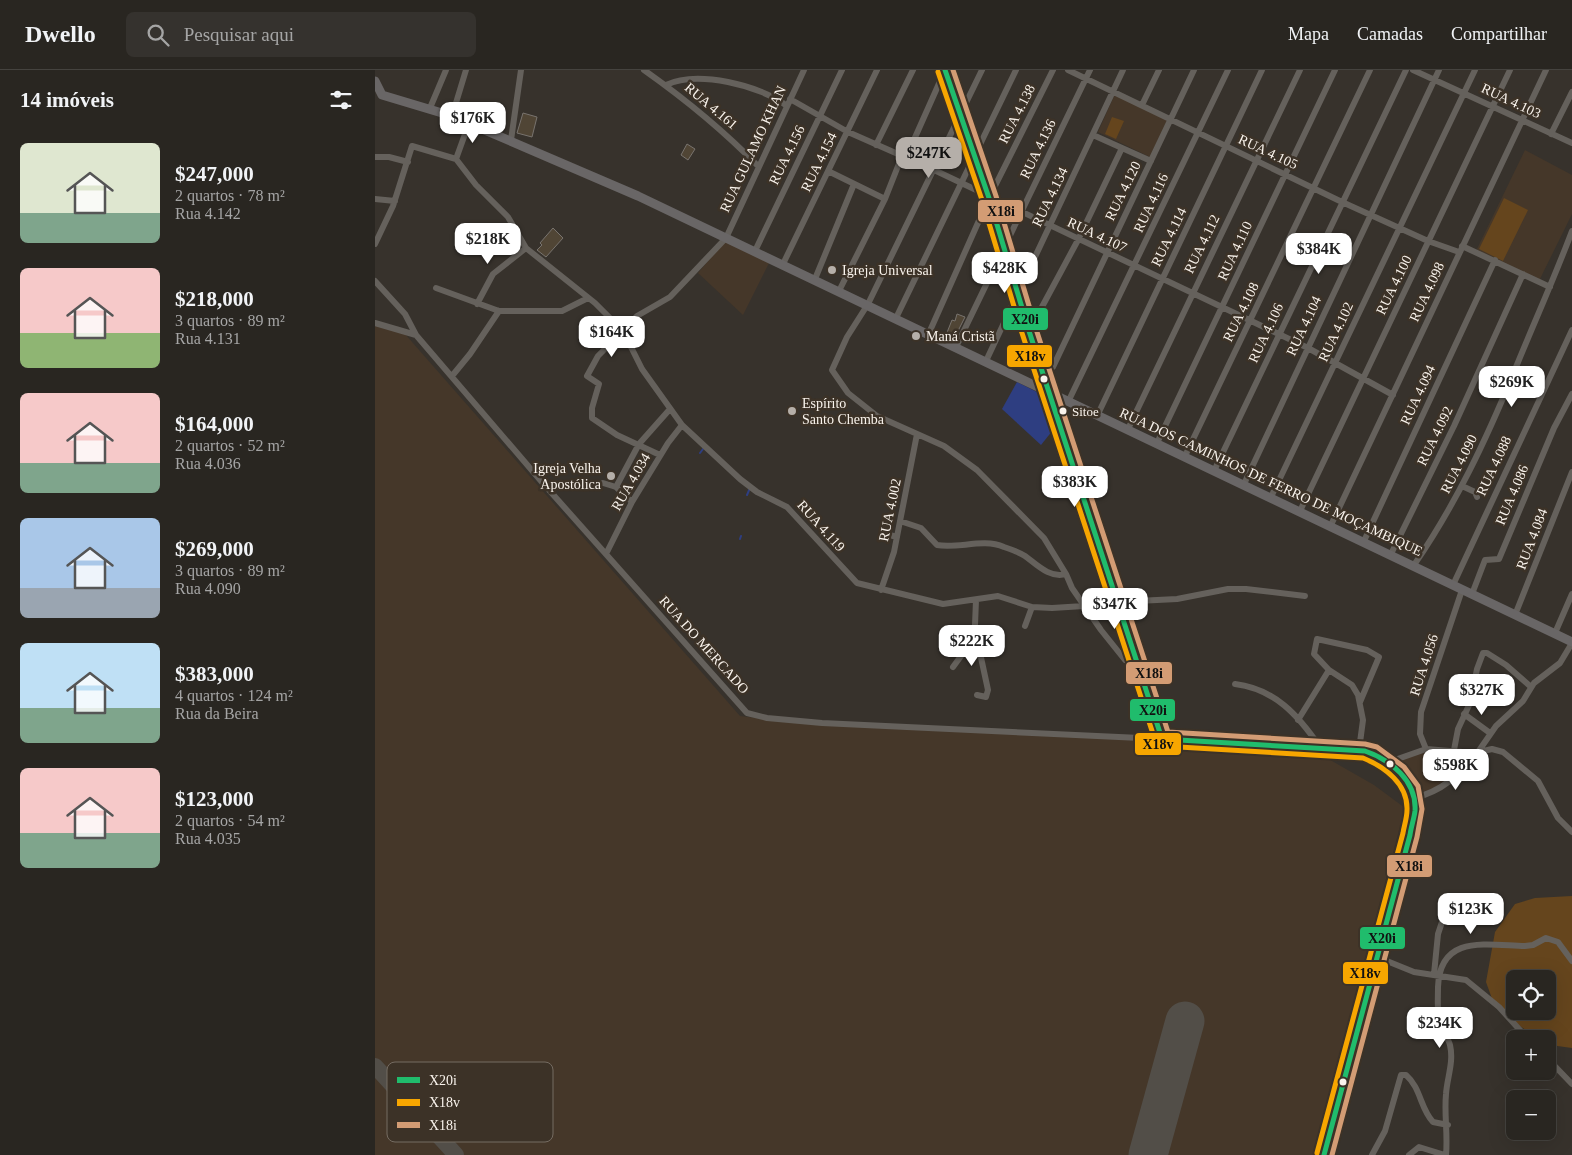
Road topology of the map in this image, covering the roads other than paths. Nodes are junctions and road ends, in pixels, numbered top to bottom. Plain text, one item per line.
1 (446, 70) edge
2 (467, 70) edge
3 (644, 70) edge
4 (804, 70) edge
5 (842, 70) edge
6 (877, 70) edge
7 (913, 70) edge
8 (945, 70) edge
9 (981, 70) edge
10 (1016, 70) edge
11 (1053, 70) edge
12 (1069, 70) edge
13 (1090, 70) edge
14 (1123, 70) edge
15 (1159, 70) edge
16 (1194, 70) edge
17 (1228, 70) edge
18 (1262, 70) edge
19 (1300, 70) edge
20 (1335, 70) edge
21 (1370, 70) edge
22 (1406, 70) edge
23 (1413, 70) edge
24 (1439, 70) edge
25 (1475, 70) edge
26 (1510, 70) edge
27 (1546, 70) edge
28 (519, 71) edge
29 (1086, 78) junction
30 (1435, 80) junction
31 (375, 81) edge
32 (666, 85) junction
33 (1113, 92) junction
34 (1572, 92) edge
35 (1464, 93) junction
36 (378, 95) edge
37 (789, 102) junction
38 (1142, 105) junction
39 (1493, 107) junction
40 (430, 108) junction
41 (820, 115) junction
42 (959, 115) junction
43 (452, 116) junction
44 (1171, 119) junction
45 (1523, 121) junction
46 (469, 123) junction
47 (848, 132) junction
48 (1198, 133) junction
49 (1551, 134) junction
50 (1093, 135) junction
51 (511, 140) junction
52 (1572, 142) edge
53 (876, 145) junction
54 (1227, 147) junction
55 (1121, 148) junction
56 (904, 156) junction
57 (973, 156) junction
58 (375, 157) edge
59 (456, 159) junction
60 (1256, 160) junction
61 (408, 162) junction
62 (1151, 162) junction
63 (758, 166) junction
64 (932, 169) junction
65 (828, 171) junction
66 (1286, 174) junction
67 (961, 183) junction
68 (854, 184) junction
69 (1315, 188) junction
70 (989, 198) junction
71 (375, 199) edge
72 (885, 199) junction
73 (395, 201) junction
74 (1342, 202) junction
75 (1021, 213) junction
76 (1371, 214) junction
77 (1049, 226) junction
78 (1399, 228) junction
79 (1572, 231) edge
80 (726, 238) junction
81 (1078, 240) junction
82 (1428, 242) junction
83 (375, 244) edge
84 (526, 248) junction
85 (1005, 249) junction
86 (1461, 249) junction
87 (755, 250) junction
88 (1106, 253) junction
89 (1495, 260) junction
90 (783, 264) junction
91 (1134, 266) junction
92 (1523, 274) junction
93 (815, 279) junction
94 (1163, 280) junction
95 (375, 282) edge
96 (1550, 287) junction
97 (436, 288) dead end
98 (839, 291) junction
99 (1017, 292) junction
100 (1192, 294) junction
101 (588, 298) junction
102 (477, 304) junction
103 (868, 304) junction
104 (1222, 309) junction
105 (499, 311) junction
106 (896, 318) junction
107 (1250, 322) junction
108 (375, 323) edge
109 (1572, 330) edge
110 (623, 331) junction
111 (1029, 331) junction
112 (929, 333) junction
113 (416, 335) junction
114 (1279, 335) junction
115 (956, 346) junction
116 (1308, 348) junction
117 (986, 361) junction
118 (1335, 362) junction
119 (1043, 372) junction
120 (452, 376) junction
121 (1363, 377) junction
122 (1049, 391) junction
123 (1572, 394) edge
124 (1393, 395) junction
125 (1069, 400) junction
126 (670, 409) junction
127 (1097, 414) junction
128 (682, 425) junction
129 (1128, 429) junction
130 (917, 434) junction
131 (1157, 443) junction
132 (639, 444) junction
133 (660, 454) junction
134 (1185, 456) junction
135 (1215, 471) junction
136 (1572, 472) edge
137 (603, 483) dead end
138 (1244, 484) junction
139 (1462, 486) junction
140 (616, 487) junction
141 (1271, 497) junction
142 (1477, 498) dead end
143 (632, 502) junction
144 (1301, 511) junction
145 (900, 521) junction
146 (1331, 525) junction
147 (881, 533) dead end
148 (897, 538) junction
149 (1364, 541) junction
150 (606, 554) junction
151 (1391, 554) junction
152 (1414, 565) junction
153 (1066, 574) junction
154 (1453, 585) junction
155 (881, 590) junction
156 (1463, 590) junction
157 (1472, 594) junction
158 (1572, 594) edge
159 (1305, 596) dead end
160 (1116, 598) junction
161 (976, 600) junction
162 (1084, 606) junction
163 (1032, 607) junction
164 (1515, 615) junction
165 (1025, 626) dead end
166 (1555, 633) junction
167 (977, 639) junction
168 (1572, 642) edge
169 (1137, 666) junction
170 (953, 667) dead end
171 (1329, 670) junction
172 (1235, 684) dead end
173 (1531, 687) junction
174 (977, 696) dead end
175 (1360, 702) junction
176 (1464, 714) junction
177 (1298, 720) junction
178 (1490, 733) junction
179 (1162, 739) junction
180 (1320, 747) junction
181 (1426, 749) junction
182 (1359, 750) junction
183 (1454, 750) junction
184 (1477, 752) junction
185 (1389, 762) junction
186 (1414, 798) junction
187 (1572, 832) edge
188 (1444, 916) dead end
189 (1377, 957) junction
190 (1572, 961) edge
191 (1436, 974) junction
192 (1521, 1030) edge
193 (1556, 1067) edge
194 (1572, 1084) edge
195 (1448, 1125) junction
196 (1324, 1155) edge
197 (1372, 1155) edge
198 (1409, 1155) edge
199 (1446, 1155) edge

1 - 40 street
2 - 43 street
3 - 32 street, RUA 4.161
4 - 37 street, RUA GULAMO KHAN
5 - 41 street, RUA 4.156
6 - 47 street, RUA 4.154
7 - 53 street
8 - 42 street
8 - 56 street
9 - 42 street
10 - 57 street
11 - 70 street, RUA 4.138
12 - 29 street, RUA 4.105
13 - 29 street, RUA 4.136
14 - 33 street, RUA 4.134
15 - 38 street
16 - 44 street, RUA 4.120
17 - 48 street, RUA 4.116
18 - 54 street, RUA 4.114
19 - 60 street, RUA 4.112
20 - 66 street, RUA 4.110
21 - 69 street, RUA 4.108
22 - 74 street, RUA 4.106
23 - 30 street, RUA 4.103
24 - 30 street, RUA 4.104
25 - 35 street, RUA 4.102
26 - 39 street, RUA 4.100
27 - 45 street, RUA 4.098
28 - 51 street
29 - 33 street, RUA 4.105
29 - 75 street, RUA 4.136
30 - 35 street, RUA 4.103
30 - 76 street, RUA 4.104
31 - 36 street
32 - 37 street, RUA 4.107
32 - 63 street, RUA 4.161
33 - 38 street, RUA 4.105
33 - 50 street, RUA 4.134
34 - 49 street
35 - 39 street, RUA 4.103
35 - 78 street, RUA 4.102
36 - 40 street, RUA DOS CAMINHOS DE FERRO DE MOÇAMBIQUE
37 - 41 street, RUA 4.107
37 - 63 street, RUA GULAMO KHAN
38 - 44 street, RUA 4.105
39 - 45 street, RUA 4.103
39 - 82 street, RUA 4.100
40 - 43 street, RUA DOS CAMINHOS DE FERRO DE MOÇAMBIQUE
41 - 47 street, RUA 4.107
41 - 87 street, RUA 4.156
42 - 57 street
42 - 64 street
43 - 46 street, RUA DOS CAMINHOS DE FERRO DE MOÇAMBIQUE
44 - 48 street, RUA 4.105
44 - 62 street, RUA 4.120
45 - 49 street, RUA 4.103
45 - 86 street, RUA 4.098
46 - 51 street, RUA DOS CAMINHOS DE FERRO DE MOÇAMBIQUE
46 - 59 street
47 - 53 street, RUA 4.107
47 - 65 street, RUA 4.154
48 - 54 street, RUA 4.105
48 - 91 street, RUA 4.116
49 - 52 street, RUA 4.103
50 - 55 street
50 - 77 street, RUA 4.134
51 - 80 street, RUA DOS CAMINHOS DE FERRO DE MOÇAMBIQUE
53 - 56 street, RUA 4.107
54 - 60 street, RUA 4.105
54 - 94 street, RUA 4.114
55 - 62 street
55 - 81 street
56 - 64 street, RUA 4.107
56 - 72 street
57 - 67 street
57 - 70 street
58 - 61 street
59 - 61 street
59 - 84 street
60 - 66 street, RUA 4.105
60 - 100 street, RUA 4.112
61 - 73 street
62 - 88 street, RUA 4.120
63 - 80 street, RUA GULAMO KHAN
64 - 67 street, RUA 4.107
64 - 103 street
65 - 68 street
65 - 90 street, RUA 4.154
66 - 69 street, RUA 4.105
66 - 104 street, RUA 4.110
67 - 70 street, RUA 4.107
67 - 106 street
68 - 72 street
68 - 93 street
69 - 74 street, RUA 4.105
69 - 107 street, RUA 4.108
70 - 75 street, RUA 4.107
70 - 85 street
70 - 112 street, RUA 4.138
71 - 73 street
72 - 98 street
73 - 83 street
74 - 76 street, RUA 4.105
74 - 114 street, RUA 4.106
75 - 77 street, RUA 4.107
75 - 85 street, RUA 4.136
76 - 78 street, RUA 4.105
76 - 116 street, RUA 4.104
77 - 81 street, RUA 4.107
77 - 99 street, RUA 4.134
78 - 82 street, RUA 4.105
78 - 118 street, RUA 4.102
79 - 96 street, RUA 4.090
80 - 87 street, RUA DOS CAMINHOS DE FERRO DE MOÇAMBIQUE
80 - 110 street
81 - 88 street, RUA 4.107
81 - 111 street
82 - 86 street, RUA 4.105
82 - 121 street, RUA 4.100
84 - 101 street
84 - 102 street
85 - 99 street
85 - 115 street, RUA 4.136
86 - 89 street, RUA 4.105
86 - 124 street, RUA 4.098
87 - 90 street, RUA DOS CAMINHOS DE FERRO DE MOÇAMBIQUE
88 - 91 street, RUA 4.107
88 - 119 street, RUA 4.120
89 - 92 street, RUA 4.105
89 - 149 street, RUA 4.094
90 - 93 street, RUA DOS CAMINHOS DE FERRO DE MOÇAMBIQUE
91 - 94 street, RUA 4.107
91 - 125 street, RUA 4.116
92 - 96 street, RUA 4.105
92 - 151 street, RUA 4.092
93 - 98 street, RUA DOS CAMINHOS DE FERRO DE MOÇAMBIQUE
94 - 100 street, RUA 4.107
94 - 127 street, RUA 4.114
95 - 113 street, RUA DO MERCADO
96 - 139 street, RUA 4.090
97 - 102 street
98 - 103 street, RUA DOS CAMINHOS DE FERRO DE MOÇAMBIQUE
99 - 111 street
99 - 117 street, RUA 4.134
100 - 104 street, RUA 4.107
100 - 129 street, RUA 4.112
101 - 105 street
101 - 110 street
102 - 105 street
103 - 106 street, RUA DOS CAMINHOS DE FERRO DE MOÇAMBIQUE
103 - 130 street
104 - 107 street, RUA 4.107
104 - 131 street, RUA 4.110
105 - 120 street
106 - 112 street, RUA DOS CAMINHOS DE FERRO DE MOÇAMBIQUE
107 - 114 street, RUA 4.107
107 - 134 street, RUA 4.108
108 - 113 street
109 - 154 street, RUA 4.088
110 - 126 street, RUA 4.119
110 - 132 street
111 - 119 street
112 - 115 street, RUA DOS CAMINHOS DE FERRO DE MOÇAMBIQUE
113 - 120 street, RUA DO MERCADO
114 - 116 street, RUA 4.107
114 - 135 street, RUA 4.106
115 - 117 street, RUA DOS CAMINHOS DE FERRO DE MOÇAMBIQUE
116 - 118 street, RUA 4.107
116 - 138 street, RUA 4.104
117 - 122 street, RUA DOS CAMINHOS DE FERRO DE MOÇAMBIQUE
118 - 121 street, RUA 4.107
118 - 141 street, RUA 4.102
119 - 122 street
120 - 150 street, RUA DO MERCADO
121 - 124 street, RUA 4.107
121 - 144 street, RUA 4.100
122 - 125 street, RUA DOS CAMINHOS DE FERRO DE MOÇAMBIQUE
122 - 160 street
123 - 157 street, RUA 4.086
124 - 146 street, RUA 4.098
125 - 127 street, RUA DOS CAMINHOS DE FERRO DE MOÇAMBIQUE
126 - 128 street, RUA 4.119
126 - 132 street
127 - 129 street, RUA DOS CAMINHOS DE FERRO DE MOÇAMBIQUE
128 - 133 street, RUA 4.034
128 - 155 street, RUA 4.119
129 - 131 street, RUA DOS CAMINHOS DE FERRO DE MOÇAMBIQUE
130 - 145 street, RUA 4.002
130 - 153 street
131 - 134 street, RUA DOS CAMINHOS DE FERRO DE MOÇAMBIQUE
132 - 133 street
132 - 140 street
133 - 143 street, RUA 4.034
134 - 135 street, RUA DOS CAMINHOS DE FERRO DE MOÇAMBIQUE
135 - 138 street, RUA DOS CAMINHOS DE FERRO DE MOÇAMBIQUE
136 - 164 street, RUA 4.084
137 - 140 street
138 - 141 street, RUA DOS CAMINHOS DE FERRO DE MOÇAMBIQUE
139 - 142 street
139 - 152 street, RUA 4.090
140 - 143 street
141 - 144 street, RUA DOS CAMINHOS DE FERRO DE MOÇAMBIQUE
143 - 150 street, RUA 4.034
144 - 146 street, RUA DOS CAMINHOS DE FERRO DE MOÇAMBIQUE
145 - 148 street, RUA 4.002
145 - 153 street
146 - 149 street, RUA DOS CAMINHOS DE FERRO DE MOÇAMBIQUE
147 - 148 street
148 - 155 street, RUA 4.002
149 - 151 street, RUA DOS CAMINHOS DE FERRO DE MOÇAMBIQUE
150 - 179 street, RUA DO MERCADO
151 - 152 street, RUA DOS CAMINHOS DE FERRO DE MOÇAMBIQUE
152 - 154 street, RUA DOS CAMINHOS DE FERRO DE MOÇAMBIQUE
153 - 162 street
154 - 156 street, RUA DOS CAMINHOS DE FERRO DE MOÇAMBIQUE
155 - 161 street, RUA 4.119
156 - 157 street, RUA DOS CAMINHOS DE FERRO DE MOÇAMBIQUE
156 - 181 street, RUA 4.056
157 - 164 street, RUA DOS CAMINHOS DE FERRO DE MOÇAMBIQUE
158 - 166 street
159 - 160 street, RUA 4.119
160 - 162 street, RUA 4.119
160 - 169 street
161 - 163 street, RUA 4.119
161 - 167 street
162 - 163 street, RUA 4.119
162 - 169 street
163 - 165 street
164 - 166 street, RUA DOS CAMINHOS DE FERRO DE MOÇAMBIQUE
166 - 168 street, RUA DOS CAMINHOS DE FERRO DE MOÇAMBIQUE
167 - 170 street
167 - 174 street
168 - 173 street
169 - 179 street
171 - 175 street
171 - 175 street
171 - 177 street
172 - 177 street
173 - 176 street
173 - 178 street
175 - 182 street
176 - 178 street
176 - 183 street
177 - 180 street
178 - 184 street
179 - 180 street
180 - 182 street
181 - 183 street
181 - 185 street
182 - 185 street
183 - 184 street
184 - 186 street
184 - 187 street
185 - 186 street
186 - 189 street
188 - 191 street
189 - 191 street
189 - 196 street
190 - 191 street
191 - 192 street
191 - 195 street
193 - 194 street
195 - 197 street
195 - 199 street
198 - 199 street

